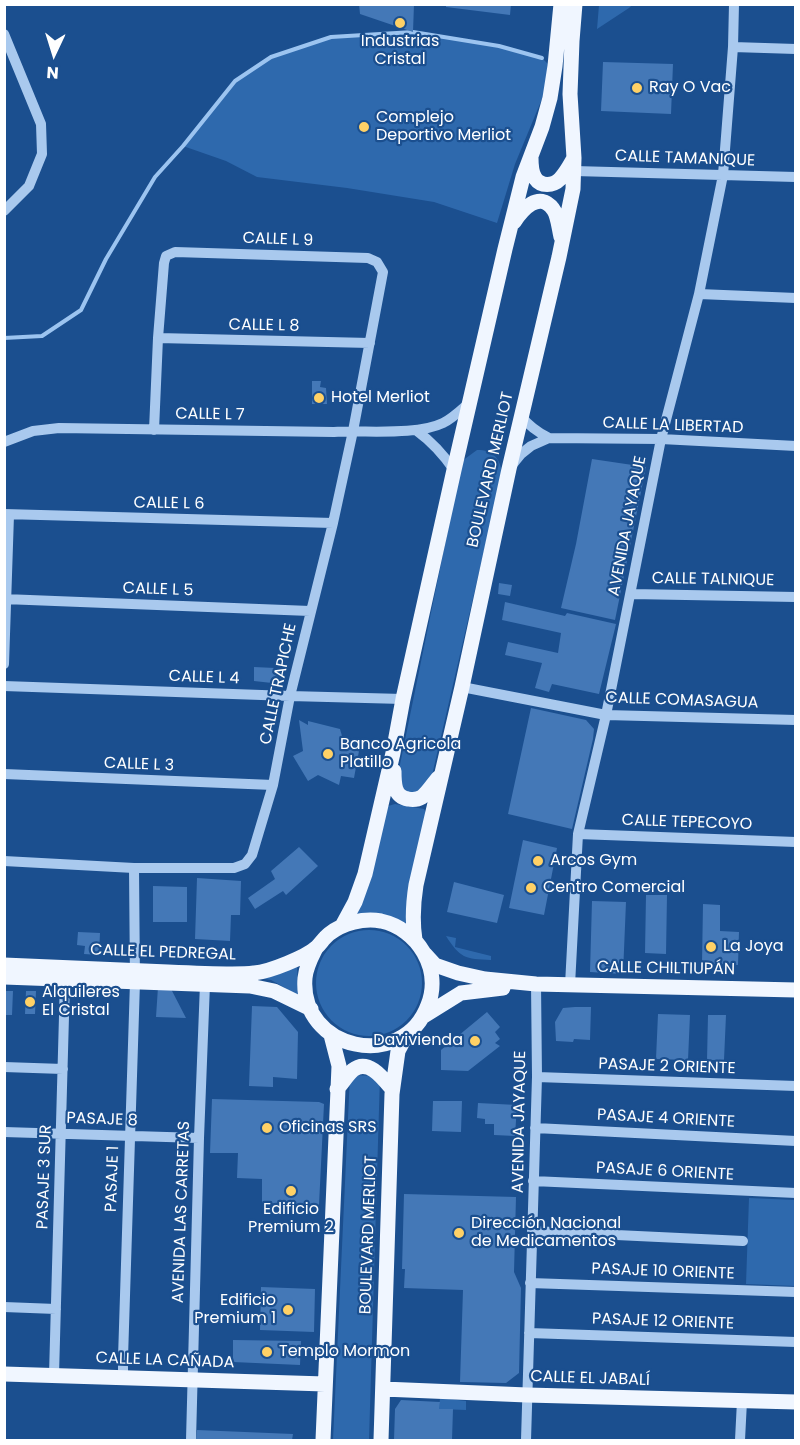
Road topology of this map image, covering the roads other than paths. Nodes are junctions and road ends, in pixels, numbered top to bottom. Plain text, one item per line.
1 (561, 4) edge
2 (575, 4) edge
3 (734, 4) edge
4 (4, 34) edge
5 (733, 47) junction
6 (795, 50) edge
7 (530, 155) junction
8 (574, 164) junction
9 (723, 175) junction
10 (795, 177) edge
11 (4, 211) edge
12 (510, 228) junction
13 (562, 240) junction
14 (383, 272) joint
15 (699, 294) junction
16 (795, 298) edge
17 (158, 338) junction
18 (370, 343) junction
19 (469, 403) junction
20 (522, 416) junction
21 (154, 430) junction
22 (353, 430) junction
23 (417, 431) junction
24 (549, 438) junction
25 (660, 439) junction
26 (4, 442) edge
27 (795, 446) edge
28 (509, 469) junction
29 (454, 470) junction
30 (7, 514) edge
31 (333, 523) junction
32 (631, 594) junction
33 (795, 597) edge
34 (5, 600) edge
35 (310, 611) junction
36 (4, 664) edge
37 (4, 686) edge
38 (462, 687) junction
39 (290, 696) junction
40 (403, 699) junction
41 (606, 715) junction
42 (795, 720) edge
43 (393, 753) junction
44 (4, 774) edge
45 (441, 774) junction
46 (273, 785) junction
47 (578, 834) junction
48 (795, 842) edge
49 (4, 861) edge
50 (134, 868) junction
51 (342, 926) junction
52 (419, 946) junction
53 (316, 948) junction
54 (4, 965) edge
55 (135, 976) junction
56 (4, 977) edge
57 (65, 980) junction
58 (206, 984) junction
59 (536, 984) junction
60 (570, 985) junction
61 (795, 990) edge
62 (311, 1009) junction
63 (422, 1017) junction
64 (407, 1034) junction
65 (331, 1035) junction
66 (4, 1067) edge
67 (63, 1069) junction
68 (537, 1077) junction
69 (795, 1086) edge
70 (337, 1089) junction
71 (392, 1089) junction
72 (535, 1128) junction
73 (4, 1132) edge
74 (61, 1133) junction
75 (130, 1136) junction
76 (199, 1138) junction
77 (795, 1141) edge
78 (533, 1181) junction
79 (795, 1193) edge
80 (532, 1231) junction
81 (743, 1241) dead end
82 (530, 1282) junction
83 (795, 1292) edge
84 (4, 1307) edge
85 (56, 1309) junction
86 (529, 1333) junction
87 (795, 1342) edge
88 (4, 1374) edge
89 (54, 1375) junction
90 (123, 1378) junction
91 (192, 1379) junction
92 (325, 1384) junction
93 (383, 1389) junction
94 (527, 1395) junction
95 (742, 1401) junction
96 (795, 1402) edge
97 (191, 1440) edge
98 (323, 1440) edge
99 (381, 1440) edge
100 (526, 1440) edge
101 (740, 1440) edge

1 - 7 main road
2 - 8 main road, BOULEVARD MERLIOT
3 - 5 street, AVENIDA JAYAQUE
4 - 11 street
5 - 6 street
5 - 9 street, AVENIDA JAYAQUE
7 - 8 main road
7 - 12 main road
8 - 9 street, CALLE TAMANIQUE
8 - 13 main road, BOULEVARD MERLIOT
9 - 10 street, CALLE TAMANIQUE
9 - 15 street, AVENIDA JAYAQUE
12 - 13 main road
12 - 19 main road
13 - 20 main road, BOULEVARD MERLIOT
14 - 17 street, CALLE L 9
14 - 18 street, CALLE TRAPICHE
15 - 16 street
15 - 25 street, AVENIDA JAYAQUE
17 - 18 street, CALLE L 8
17 - 21 street
18 - 22 street, CALLE TRAPICHE
19 - 23 street, CALLE L 7
19 - 29 main road
20 - 24 street
20 - 28 main road, BOULEVARD MERLIOT
21 - 22 street, CALLE L 7
21 - 26 street, CALLE L 7
22 - 23 street, CALLE L 7
22 - 31 street, CALLE TRAPICHE
23 - 29 street
24 - 25 street, CALLE LA LIBERTAD
24 - 28 street, CALLE LA LIBERTAD
25 - 27 street, CALLE LA LIBERTAD
25 - 32 street, AVENIDA JAYAQUE
28 - 38 main road, BOULEVARD MERLIOT
29 - 40 main road
30 - 31 street, CALLE L 6
30 - 34 street
31 - 35 street, CALLE TRAPICHE
32 - 33 street, CALLE TALNIQUE
32 - 41 street, AVENIDA JAYAQUE
34 - 35 street, CALLE L 5
34 - 36 street
35 - 39 street, CALLE TRAPICHE
37 - 39 street, CALLE L 4
38 - 41 street, CALLE COMASAGUA
38 - 45 main road, BOULEVARD MERLIOT
39 - 40 street, CALLE L 4
39 - 46 street, CALLE TRAPICHE
40 - 43 main road
41 - 42 street, CALLE COMASAGUA
41 - 47 street, AVENIDA JAYAQUE
43 - 45 main road
43 - 51 main road
44 - 46 street, CALLE L 3
45 - 52 main road, BOULEVARD MERLIOT
46 - 50 street, CALLE TRAPICHE
47 - 48 street, CALLE TEPECOYO
47 - 60 street, AVENIDA JAYAQUE
49 - 50 street, CALLE TRAPICHE
50 - 55 street, PASAJE 1
51 - 52 main road
51 - 53 main road
52 - 59 main road, CALLE CHILTIUPÁN
52 - 63 main road
53 - 55 main road, CALLE EL PEDREGAL
53 - 62 main road
54 - 55 main road, CALLE EL PEDREGAL
55 - 57 main road, CALLE EL PEDREGAL
55 - 58 main road, CALLE EL PEDREGAL
55 - 75 street, PASAJE 1
56 - 57 main road, CALLE EL PEDREGAL
57 - 67 street, PASAJE 3 SUR
58 - 62 main road, CALLE EL PEDREGAL
58 - 76 street, AVENIDA LAS CARRETAS
59 - 60 main road, CALLE CHILTIUPÁN
59 - 63 main road, CALLE CHILTIUPÁN
59 - 68 street, AVENIDA JAYAQUE
60 - 61 main road, CALLE CHILTIUPÁN
62 - 65 main road
63 - 64 main road
64 - 65 main road
64 - 71 main road, BOULEVARD MERLIOT
65 - 70 main road
66 - 67 street
67 - 74 street, PASAJE 3 SUR
68 - 69 street, PASAJE 2 ORIENTE
68 - 72 street, AVENIDA JAYAQUE
70 - 71 main road
70 - 92 main road
71 - 93 main road, BOULEVARD MERLIOT
72 - 77 street, PASAJE 4 ORIENTE
72 - 78 street, AVENIDA JAYAQUE
73 - 74 street, PASAJE 8
74 - 75 street, PASAJE 8
74 - 85 street, PASAJE 3 SUR
75 - 76 street, PASAJE 8
75 - 90 street, PASAJE 1
76 - 91 street, AVENIDA LAS CARRETAS
78 - 79 street, PASAJE 6 ORIENTE
78 - 80 street, AVENIDA JAYAQUE
80 - 81 street
80 - 82 street, AVENIDA JAYAQUE
82 - 83 street, PASAJE 10 ORIENTE
82 - 86 street, AVENIDA JAYAQUE
84 - 85 street
85 - 89 street, PASAJE 3 SUR
86 - 87 street, PASAJE 12 ORIENTE
86 - 94 street, AVENIDA JAYAQUE
88 - 89 main road, CALLE LA CAÑADA
89 - 90 main road, CALLE LA CAÑADA
90 - 91 main road, CALLE LA CAÑADA
91 - 92 main road, CALLE LA CAÑADA
91 - 97 street, AVENIDA LAS CARRETAS
92 - 98 main road
93 - 94 main road, CALLE EL JABALÍ
93 - 99 main road, BOULEVARD MERLIOT
94 - 95 main road, CALLE EL JABALÍ
94 - 100 street, AVENIDA JAYAQUE
95 - 96 main road, CALLE EL JABALÍ
95 - 101 street

